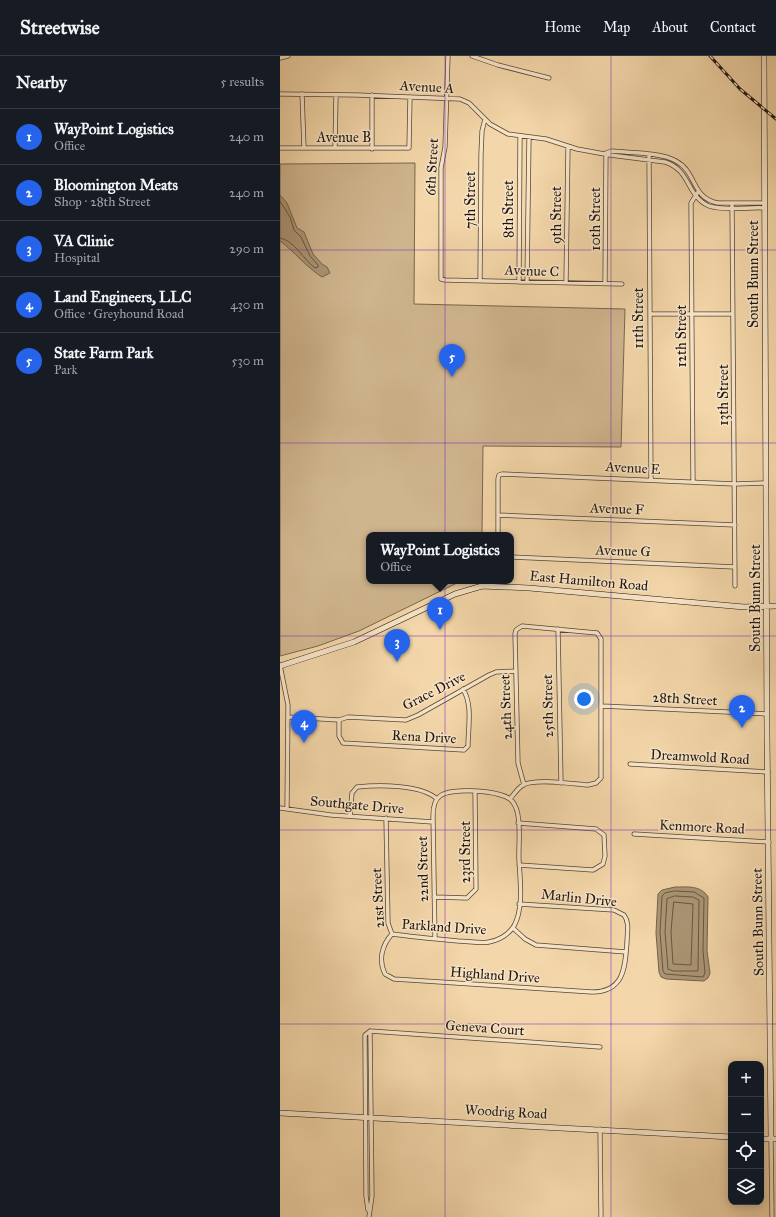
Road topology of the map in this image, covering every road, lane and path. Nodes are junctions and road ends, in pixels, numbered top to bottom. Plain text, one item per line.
1 (288, 56) edge
2 (448, 56) edge
3 (472, 56) edge
4 (764, 56) edge
5 (280, 58) edge
6 (549, 78) dead end
7 (280, 94) edge
8 (302, 94) junction
9 (336, 94) junction
10 (372, 96) junction
11 (410, 97) junction
12 (447, 98) junction
13 (485, 119) junction
14 (520, 137) junction
15 (529, 137) junction
16 (568, 147) junction
17 (280, 148) edge
18 (304, 148) junction
19 (335, 148) junction
20 (372, 148) junction
21 (606, 153) junction
22 (649, 158) junction
23 (696, 193) junction
24 (732, 205) junction
25 (764, 205) junction
26 (441, 279) joint
27 (480, 281) junction
28 (519, 282) junction
29 (527, 282) junction
30 (566, 283) junction
31 (605, 284) junction
32 (622, 284) dead end
33 (650, 314) junction
34 (691, 314) junction
35 (733, 314) junction
36 (651, 480) junction
37 (693, 482) junction
38 (766, 483) junction
39 (735, 484) junction
40 (498, 515) junction
41 (735, 525) junction
42 (498, 532) edge
43 (514, 557) edge
44 (735, 567) junction
45 (735, 586) dead end
46 (776, 606) edge
47 (767, 608) junction
48 (558, 629) junction
49 (280, 666) edge
50 (516, 671) junction
51 (463, 689) junction
52 (602, 706) junction
53 (767, 714) junction
54 (288, 717) junction
55 (339, 720) junction
56 (630, 764) dead end
57 (768, 772) junction
58 (561, 783) junction
59 (524, 785) junction
60 (475, 792) junction
61 (437, 799) junction
62 (510, 799) junction
63 (280, 808) edge
64 (287, 808) junction
65 (350, 816) junction
66 (386, 818) junction
67 (433, 822) junction
68 (518, 823) junction
69 (634, 834) dead end
70 (769, 842) junction
71 (519, 865) junction
72 (434, 897) junction
73 (520, 904) junction
74 (513, 928) junction
75 (392, 934) junction
76 (435, 939) junction
77 (626, 952) junction
78 (385, 974) joint
79 (606, 990) joint
80 (600, 1047) dead end
81 (280, 1113) edge
82 (367, 1116) junction
83 (600, 1129) junction
84 (728, 1137) edge
85 (764, 1138) edge
86 (774, 1139) edge
87 (365, 1166) junction
88 (371, 1166) junction
89 (369, 1215) edge
90 (601, 1217) edge
91 (772, 1217) edge

1 - 5 street
2 - 12 street, 6th Street
3 - 6 street
4 - 25 street, South Bunn Street
7 - 8 street, Avenue A
8 - 9 street, Avenue A
8 - 18 street
9 - 10 street, Avenue A
9 - 19 street
10 - 11 street, Avenue A
10 - 20 street
11 - 12 street, Avenue A
11 - 20 street, Avenue B
12 - 13 street, Avenue A
12 - 26 street, 6th Street
13 - 14 street, Avenue A
13 - 27 street, 7th Street
14 - 15 street, Avenue A
14 - 28 street, 8th Street
15 - 16 street, Avenue A
15 - 29 street, 8th Street
16 - 21 street, Avenue A
16 - 30 street, 9th Street
17 - 18 street, Avenue B
18 - 19 street, Avenue B
19 - 20 street, Avenue B
21 - 22 street, Avenue A
21 - 31 street, 10th Street
22 - 23 street, Avenue A
22 - 33 street, 11th Street
23 - 24 street
23 - 34 street, 12th Street
24 - 25 street
24 - 35 street, 13th Street
25 - 38 street, South Bunn Street
26 - 27 street, Avenue C
27 - 28 street, Avenue C
28 - 29 street, Avenue C
29 - 30 street, Avenue C
30 - 31 street, Avenue C
31 - 32 street, Avenue C
33 - 34 street
33 - 36 street, 11th Street
34 - 35 street
34 - 37 street, 12th Street
35 - 39 street, 13th Street
36 - 37 street, Avenue E
36 - 40 street, Avenue E
37 - 39 street, Avenue E
38 - 39 street, Avenue E
38 - 47 street, South Bunn Street
39 - 41 street, 13th Street
40 - 41 street, Avenue F
40 - 42 street
41 - 44 street, 13th Street
43 - 44 street, Avenue G
44 - 45 street, 13th Street
46 - 47 street, East Hamilton Road
47 - 49 street, East Hamilton Road
47 - 53 street, South Bunn Street
48 - 50 street, 24th Street
48 - 52 street
48 - 58 street, 25th Street
49 - 54 street
50 - 51 street, Grace Drive
50 - 59 street, 24th Street
51 - 55 street, Grace Drive
51 - 55 street, Rena Drive
52 - 53 street, 28th Street
52 - 58 street
53 - 57 street, South Bunn Street
54 - 55 street, Grace Drive
54 - 64 street
56 - 57 street, Dreamwold Road
57 - 70 street, South Bunn Street
58 - 59 street
59 - 62 street
60 - 61 street
60 - 62 street
60 - 72 street, 23rd Street
61 - 65 street
61 - 67 street, 22nd Street
62 - 68 street
63 - 64 street, Southgate Drive
64 - 65 street, Southgate Drive
65 - 66 street, Southgate Drive
66 - 67 street, Southgate Drive
66 - 75 street, 21st Street
67 - 72 street, 22nd Street
68 - 71 street
68 - 71 street
69 - 70 street, Kenmore Road
70 - 86 street, South Bunn Street
71 - 73 street
72 - 76 street, 22nd Street
73 - 74 street
73 - 77 street, Marlin Drive
74 - 76 street, Parkland Drive
74 - 77 street
75 - 76 street, Parkland Drive
75 - 78 street, 21st Street
77 - 79 street, Marlin Drive
78 - 79 street, Highland Drive
80 - 82 street, Geneva Court
81 - 82 street, Woodrig Road
82 - 83 street, Woodrig Road
82 - 87 street
82 - 88 street
83 - 84 street, Woodrig Road
83 - 90 street
85 - 86 street
86 - 91 street
87 - 88 street
87 - 89 street
88 - 89 street

